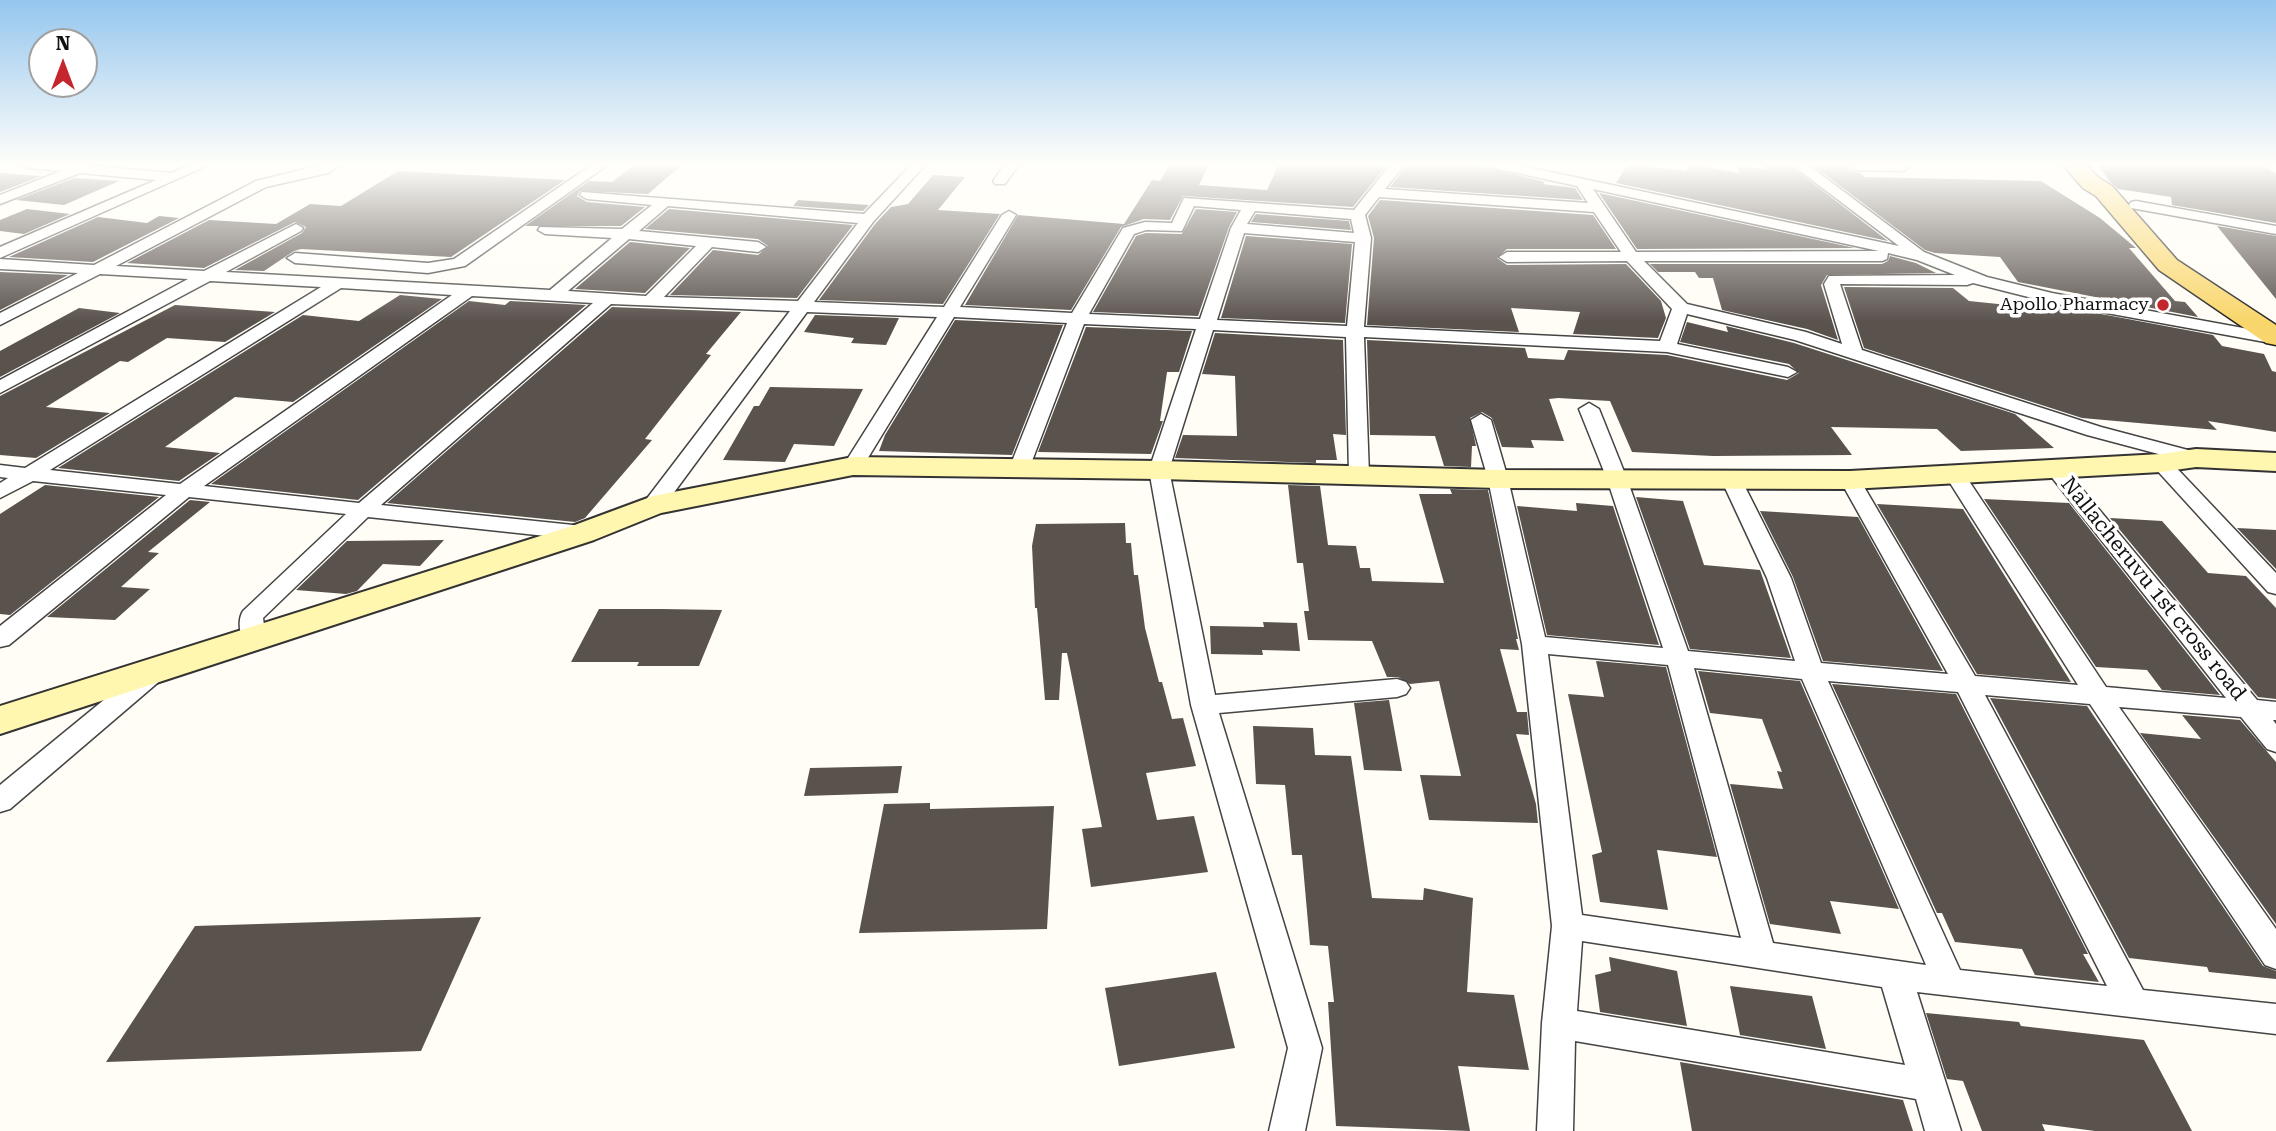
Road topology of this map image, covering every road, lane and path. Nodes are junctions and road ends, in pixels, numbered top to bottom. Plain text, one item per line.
1 (83, 217) edge
2 (198, 217) edge
3 (526, 217) edge
4 (645, 217) edge
5 (843, 217) edge
6 (870, 217) edge
7 (1008, 217) edge
8 (1182, 217) edge
9 (1244, 217) junction
10 (1257, 217) edge
11 (1358, 217) edge
12 (1602, 217) edge
13 (1741, 217) edge
14 (1869, 217) edge
15 (2126, 217) edge
16 (2146, 217) edge
17 (2202, 217) edge
18 (868, 219) junction
19 (296, 229) dead end
20 (545, 230) dead end
21 (2276, 230) edge
22 (624, 234) junction
23 (1363, 237) junction
24 (707, 243) junction
25 (758, 247) dead end
26 (0, 253) edge
27 (1922, 256) junction
28 (1507, 257) dead end
29 (295, 258) dead end
30 (1633, 259) junction
31 (0, 264) edge
32 (97, 270) junction
33 (209, 276) junction
34 (1981, 280) junction
35 (337, 284) junction
36 (468, 291) junction
37 (553, 296) junction
38 (607, 299) junction
39 (650, 301) junction
40 (802, 307) junction
41 (1681, 308) junction
42 (950, 312) junction
43 (1077, 319) junction
44 (0, 320) edge
45 (2276, 325) edge
46 (1205, 326) junction
47 (1355, 333) junction
48 (2276, 338) edge
49 (1667, 347) junction
50 (1854, 353) junction
51 (1788, 372) dead end
52 (0, 387) edge
53 (1589, 409) dead end
54 (1481, 420) dead end
55 (2196, 458) junction
56 (2161, 463) junction
57 (2272, 465) edge
58 (853, 466) junction
59 (1019, 469) junction
60 (1159, 470) junction
61 (2056, 470) junction
62 (0, 471) edge
63 (29, 474) junction
64 (1359, 475) junction
65 (1955, 475) junction
66 (1498, 479) junction
67 (1617, 479) junction
68 (1731, 479) junction
69 (1850, 480) junction
70 (185, 490) junction
71 (0, 492) edge
72 (653, 505) junction
73 (363, 510) junction
74 (583, 533) junction
75 (2276, 587) edge
76 (0, 639) edge
77 (254, 639) junction
78 (1534, 643) junction
79 (1678, 657) junction
80 (155, 671) junction
81 (1811, 671) junction
82 (1968, 685) junction
83 (1397, 688) dead end
84 (2098, 696) junction
85 (1204, 705) junction
86 (2264, 710) edge
87 (0, 720) edge
88 (2276, 742) edge
89 (0, 801) edge
90 (1569, 926) junction
91 (1761, 954) junction
92 (2276, 955) edge
93 (1895, 975) junction
94 (1950, 983) junction
95 (2133, 1003) junction
96 (2276, 1019) edge
97 (1559, 1023) junction
98 (1929, 1085) junction
99 (1287, 1131) edge
100 (1555, 1131) edge
101 (1943, 1131) edge

1 - 26 street
2 - 32 street
3 - 29 street
4 - 22 street
5 - 18 street
6 - 18 street
7 - 42 street
8 - 43 street
9 - 10 street
9 - 23 street
9 - 46 street
11 - 23 street
12 - 30 street
13 - 27 street
14 - 27 street
15 - 48 main road
16 - 45 main road
17 - 21 street
18 - 40 street
19 - 33 street
20 - 22 street
22 - 24 street
22 - 37 street
23 - 47 street
24 - 25 street
24 - 39 street
27 - 30 street
27 - 34 street
28 - 30 street
30 - 41 street
31 - 32 street
32 - 33 street
32 - 44 street
33 - 35 street
33 - 52 street
34 - 48 street
34 - 50 street
35 - 36 street
35 - 63 street
36 - 37 street
36 - 70 street
37 - 38 street
38 - 39 street
38 - 73 street
39 - 40 street
40 - 42 street
40 - 72 street
41 - 49 street
41 - 50 street
42 - 43 street
42 - 58 street
43 - 46 street
43 - 59 street
46 - 47 street
46 - 60 street
47 - 49 street
47 - 64 street
49 - 51 street
50 - 55 street
53 - 67 street
54 - 66 street
55 - 56 main road
55 - 57 main road
56 - 61 main road
56 - 75 street
58 - 59 main road
58 - 72 main road
59 - 60 main road
60 - 64 main road
60 - 85 street
61 - 65 main road
61 - 86 street, Nallacheruvu 1st cross road
62 - 63 street
63 - 70 street
63 - 71 street
64 - 66 main road
65 - 69 main road
65 - 84 street
66 - 67 main road
66 - 78 street
67 - 68 main road
67 - 79 street
68 - 69 main road
68 - 81 street
69 - 82 street
70 - 73 street
70 - 76 street
72 - 74 main road
73 - 74 street
73 - 77 street
74 - 77 main road
77 - 80 main road
78 - 79 street
78 - 90 street
79 - 81 street
79 - 91 street
80 - 87 main road
80 - 89 street
81 - 82 street
81 - 94 street
82 - 84 street
82 - 95 street
83 - 85 street
84 - 86 street
84 - 92 street
85 - 99 street
86 - 88 street, Nallacheruvu 1st cross road
90 - 91 street
90 - 97 street
91 - 93 street
93 - 94 street
93 - 98 street
94 - 95 street
95 - 96 street
97 - 98 street
97 - 100 street
98 - 101 street

